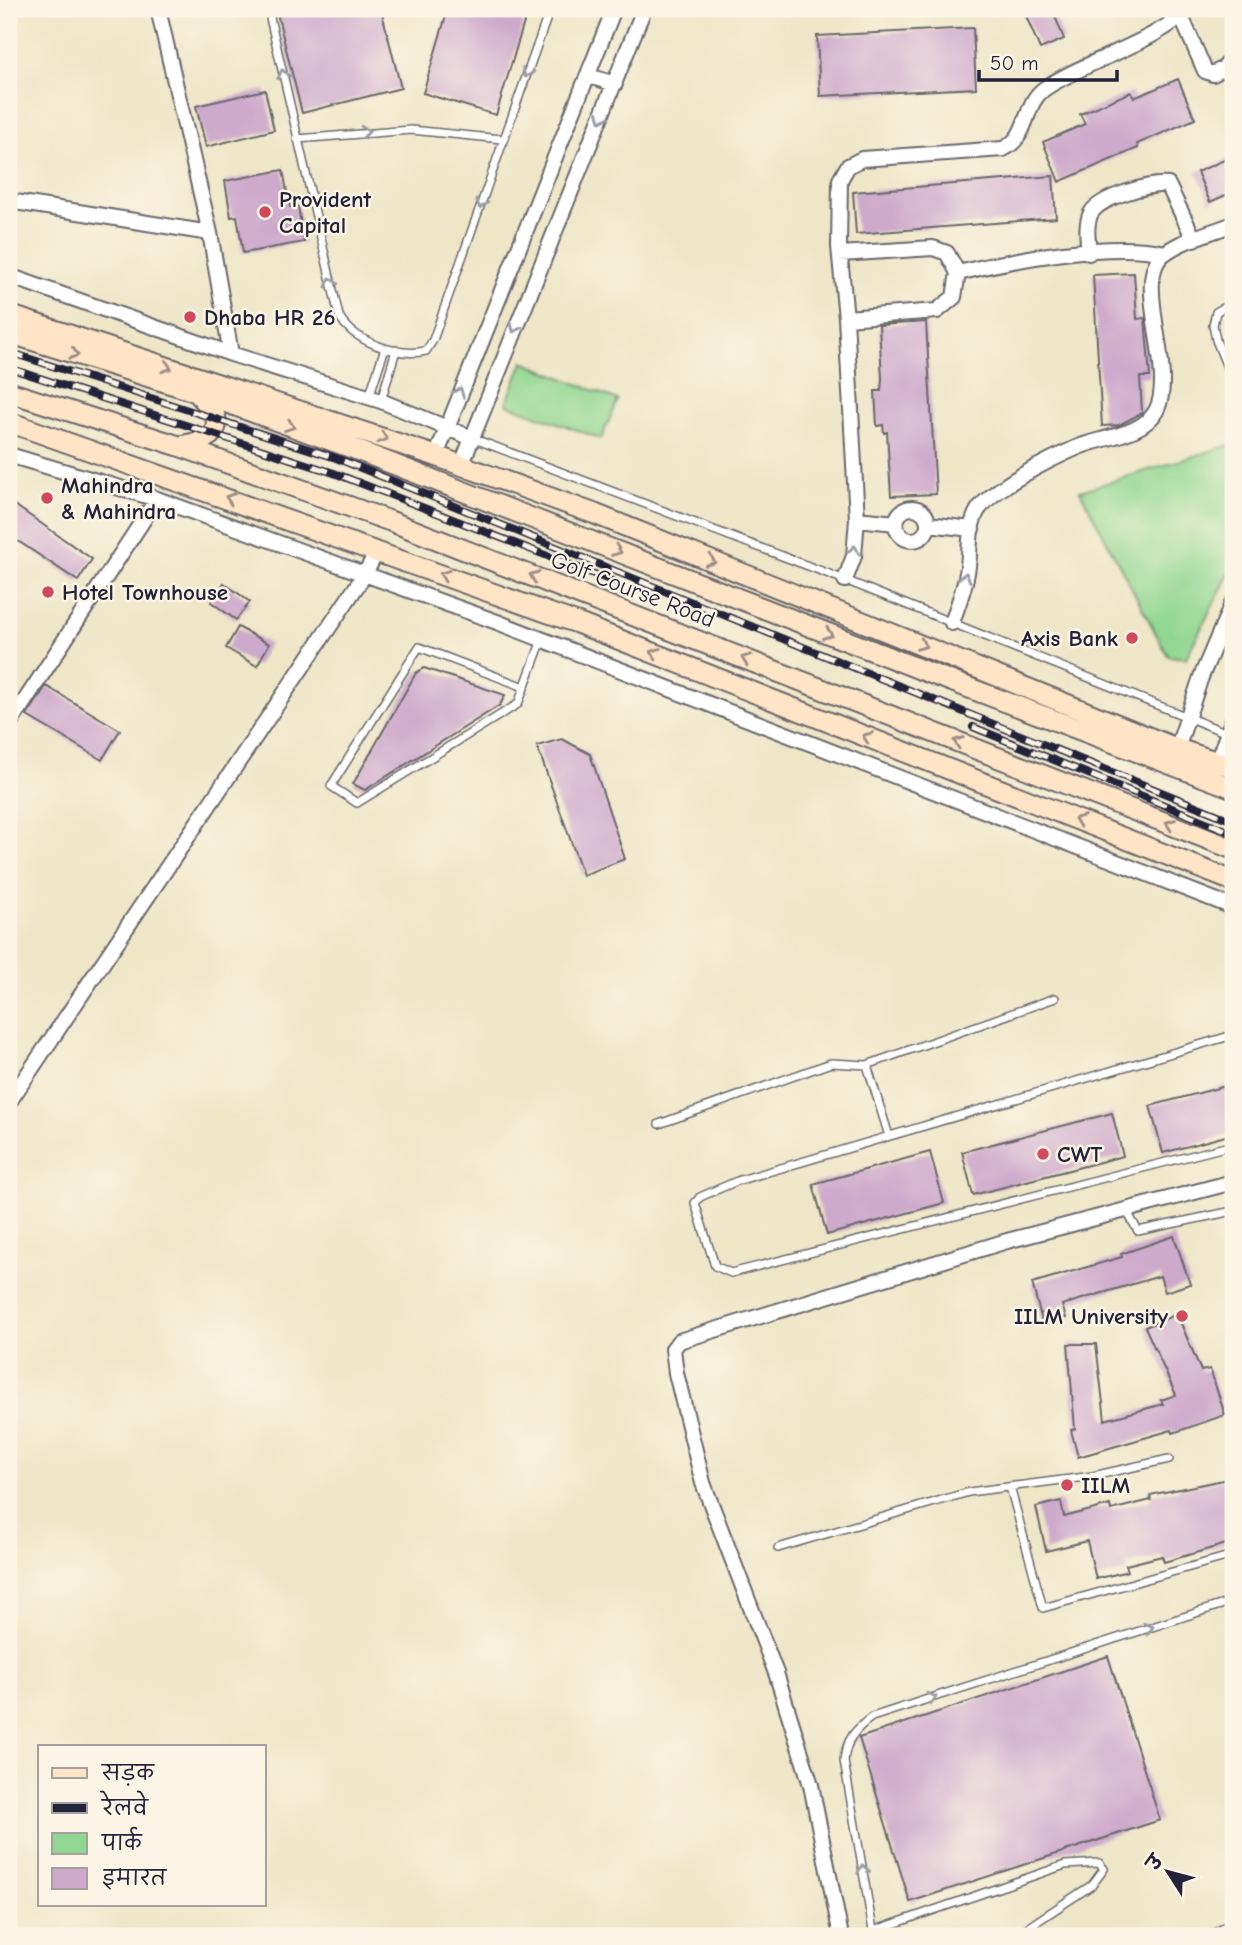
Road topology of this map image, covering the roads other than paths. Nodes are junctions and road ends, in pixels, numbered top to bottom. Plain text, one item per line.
1 (158, 9) edge
2 (268, 9) edge
3 (550, 9) edge
4 (614, 9) edge
5 (644, 9) edge
6 (1184, 13) edge
7 (1233, 57) edge
8 (589, 76) junction
9 (615, 84) junction
10 (298, 139) junction
11 (502, 139) junction
12 (553, 168) junction
13 (578, 177) junction
14 (9, 201) edge
15 (1233, 224) edge
16 (210, 233) junction
17 (1194, 239) junction
18 (1089, 253) junction
19 (1165, 253) junction
20 (840, 254) junction
21 (958, 273) junction
22 (9, 276) edge
23 (1233, 302) edge
24 (9, 315) edge
25 (846, 318) junction
26 (9, 333) edge
27 (385, 348) junction
28 (396, 350) junction
29 (231, 354) junction
30 (1233, 382) edge
31 (9, 391) edge
32 (197, 393) junction
33 (375, 399) junction
34 (9, 422) edge
35 (445, 427) junction
36 (471, 438) junction
37 (178, 446) junction
38 (9, 455) edge
39 (436, 456) junction
40 (461, 466) junction
41 (157, 499) junction
42 (595, 514) junction
43 (857, 519) junction
44 (896, 523) junction
45 (928, 524) junction
46 (972, 529) junction
47 (585, 538) junction
48 (377, 551) junction
49 (365, 575) junction
50 (845, 580) junction
51 (588, 597) junction
52 (1233, 603) edge
53 (577, 623) junction
54 (952, 623) junction
55 (542, 639) junction
56 (524, 687) junction
57 (1188, 717) junction
58 (1233, 719) edge
59 (9, 726) edge
60 (1231, 734) edge
61 (1175, 757) junction
62 (1220, 770) edge
63 (1233, 788) edge
64 (1233, 849) edge
65 (1228, 876) edge
66 (1233, 907) edge
67 (1055, 998) dead end
68 (1233, 1035) edge
69 (866, 1066) junction
70 (9, 1102) edge
71 (659, 1124) dead end
72 (889, 1136) junction
73 (1233, 1145) edge
74 (1233, 1182) edge
75 (1126, 1210) junction
76 (1233, 1211) edge
77 (1169, 1459) dead end
78 (1010, 1487) junction
79 (778, 1548) dead end
80 (1233, 1555) edge
81 (1233, 1601) edge
82 (1233, 1921) edge
83 (874, 1934) edge
84 (841, 1936) edge
85 (1015, 1936) edge
86 (1211, 1936) edge

1 - 16 street
10 -> 2 lane
3 -> 11 lane
4 - 8 street
5 - 9 street
6 - 7 street
6 - 20 street
8 - 9 street
8 - 12 street
9 -> 13 street
10 -> 11 lane
27 -> 10 lane
11 -> 28 lane
12 - 13 street
35 -> 12 street
13 -> 36 street
14 - 16 street
15 - 17 street
16 - 29 street
17 - 18 street
17 - 19 street
18 - 19 street
18 - 21 street
19 - 46 street
20 - 21 street
20 - 25 street
21 - 25 street
22 - 29 street
23 - 30 lane
24 -> 39 main road
25 - 43 street
26 -> 32 main road, Golf Course Road
27 - 28 lane
27 - 33 lane
28 - 33 lane
29 - 33 street
31 - 37 main road, Golf Course Road
32 - 37 main road
32 -> 47 main road, Golf Course Road
33 - 35 street
48 -> 34 main road
35 - 36 street
35 - 39 street
36 - 40 street
36 - 50 lane
51 -> 37 main road, Golf Course Road
38 - 41 street
39 - 40 main road
40 - 42 main road
41 - 49 street
41 - 59 street
42 - 47 main road
42 -> 61 main road
43 - 44 street
50 -> 43 street
44 - 45 street
44 - 45 street
45 - 46 street
54 -> 46 street
47 -> 61 main road, Golf Course Road
48 - 49 street
53 -> 48 main road
49 - 55 street
49 - 70 street
50 - 54 lane
51 - 53 main road
64 -> 51 main road, Golf Course Road
52 - 57 street
65 -> 53 main road
54 - 57 lane
55 - 56 lane
55 - 66 street
56 - 56 lane
57 - 60 lane
57 - 61 street
58 - 60 street
60 - 62 street
61 - 62 main road, Golf Course Road
62 - 63 main road, Golf Course Road
67 - 69 lane
68 - 72 lane
69 - 71 lane
69 - 72 lane
72 - 73 lane
74 - 75 street
75 - 76 lane
75 - 84 street
77 - 78 lane
78 - 79 lane
78 - 80 lane
83 -> 81 lane
82 - 86 lane
83 - 85 lane

